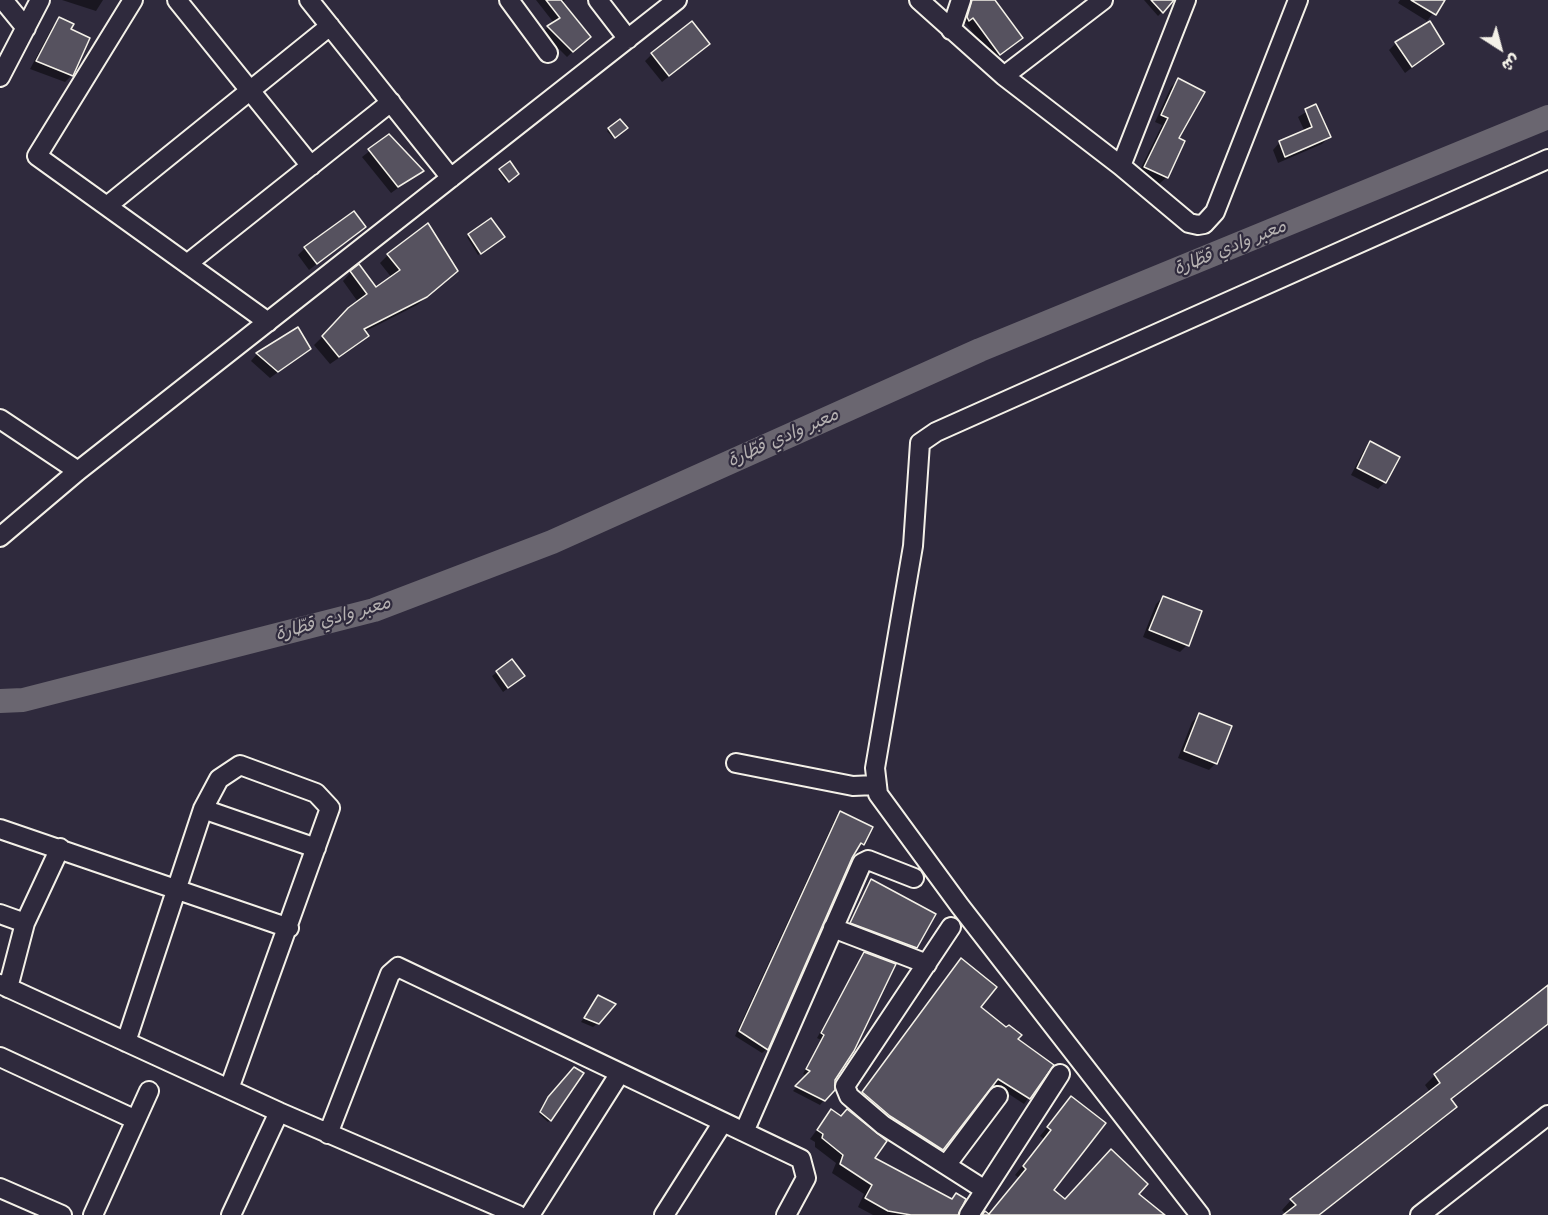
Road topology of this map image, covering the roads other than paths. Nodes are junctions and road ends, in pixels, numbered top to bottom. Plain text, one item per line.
1 (3, 0) edge
2 (40, 0) edge
3 (133, 0) edge
4 (177, 0) edge
5 (309, 0) edge
6 (509, 0) edge
7 (598, 0) edge
8 (677, 0) edge
9 (919, 0) edge
10 (961, 0) edge
11 (1103, 0) edge
12 (1186, 0) edge
13 (1298, 0) edge
14 (330, 26) junction
15 (26, 28) junction
16 (951, 30) junction
17 (628, 39) junction
18 (548, 53) dead end
19 (1004, 76) junction
20 (0, 77) edge
21 (250, 92) junction
22 (391, 102) junction
23 (1548, 159) edge
24 (1122, 165) junction
25 (311, 166) junction
26 (451, 177) junction
27 (107, 206) junction
28 (187, 264) junction
29 (268, 322) junction
30 (0, 418) edge
31 (78, 471) junction
32 (0, 537) edge
33 (736, 763) dead end
34 (875, 785) junction
35 (202, 809) junction
36 (0, 829) edge
37 (60, 848) junction
38 (316, 848) junction
39 (914, 878) dead end
40 (177, 889) junction
41 (0, 914) edge
42 (25, 923) junction
43 (951, 927) dead end
44 (289, 928) junction
45 (833, 928) junction
46 (927, 964) junction
47 (4, 986) edge
48 (126, 1042) junction
49 (0, 1057) edge
50 (620, 1073) junction
51 (1060, 1074) dead end
52 (228, 1089) junction
53 (149, 1091) dead end
54 (998, 1096) dead end
55 (279, 1112) junction
56 (1548, 1116) edge
57 (136, 1120) junction
58 (723, 1122) junction
59 (744, 1132) junction
60 (328, 1134) junction
61 (947, 1164) junction
62 (0, 1188) edge
63 (985, 1190) junction
64 (62, 1215) edge
65 (93, 1215) edge
66 (231, 1215) edge
67 (518, 1215) edge
68 (530, 1215) edge
69 (664, 1215) edge
70 (787, 1215) edge
71 (969, 1215) edge
72 (1200, 1215) edge
73 (1420, 1215) edge

1 - 15 street
2 - 15 street
3 - 27 street
4 - 21 street
5 - 14 street
6 - 18 street
7 - 17 street
8 - 17 street
9 - 16 street
10 - 16 street
11 - 19 street
12 - 24 street
13 - 24 street
14 - 21 street
14 - 22 street
15 - 20 street
16 - 19 street
17 - 26 street
19 - 24 street
21 - 25 street
21 - 27 street
22 - 25 street
22 - 26 street
23 - 34 street
25 - 28 street
26 - 29 street
27 - 28 street
28 - 29 street
29 - 31 street
30 - 31 street
31 - 32 street
33 - 34 street
34 - 72 street
35 - 38 street
35 - 38 street
35 - 40 street
36 - 37 street
37 - 40 street
37 - 42 street
38 - 44 street
39 - 45 street
40 - 44 street
40 - 48 street
41 - 42 street
42 - 47 street
43 - 46 street
44 - 52 street
45 - 46 street
45 - 59 street
46 - 61 street
47 - 48 street
48 - 52 street
49 - 57 street
50 - 58 street
50 - 60 street
50 - 68 street
51 - 63 street
52 - 55 street
53 - 57 street
54 - 61 street
55 - 60 street
55 - 66 street
56 - 73 street
57 - 65 street
58 - 59 street
58 - 69 street
59 - 70 street
60 - 67 street
61 - 63 street
62 - 64 street
63 - 71 street

